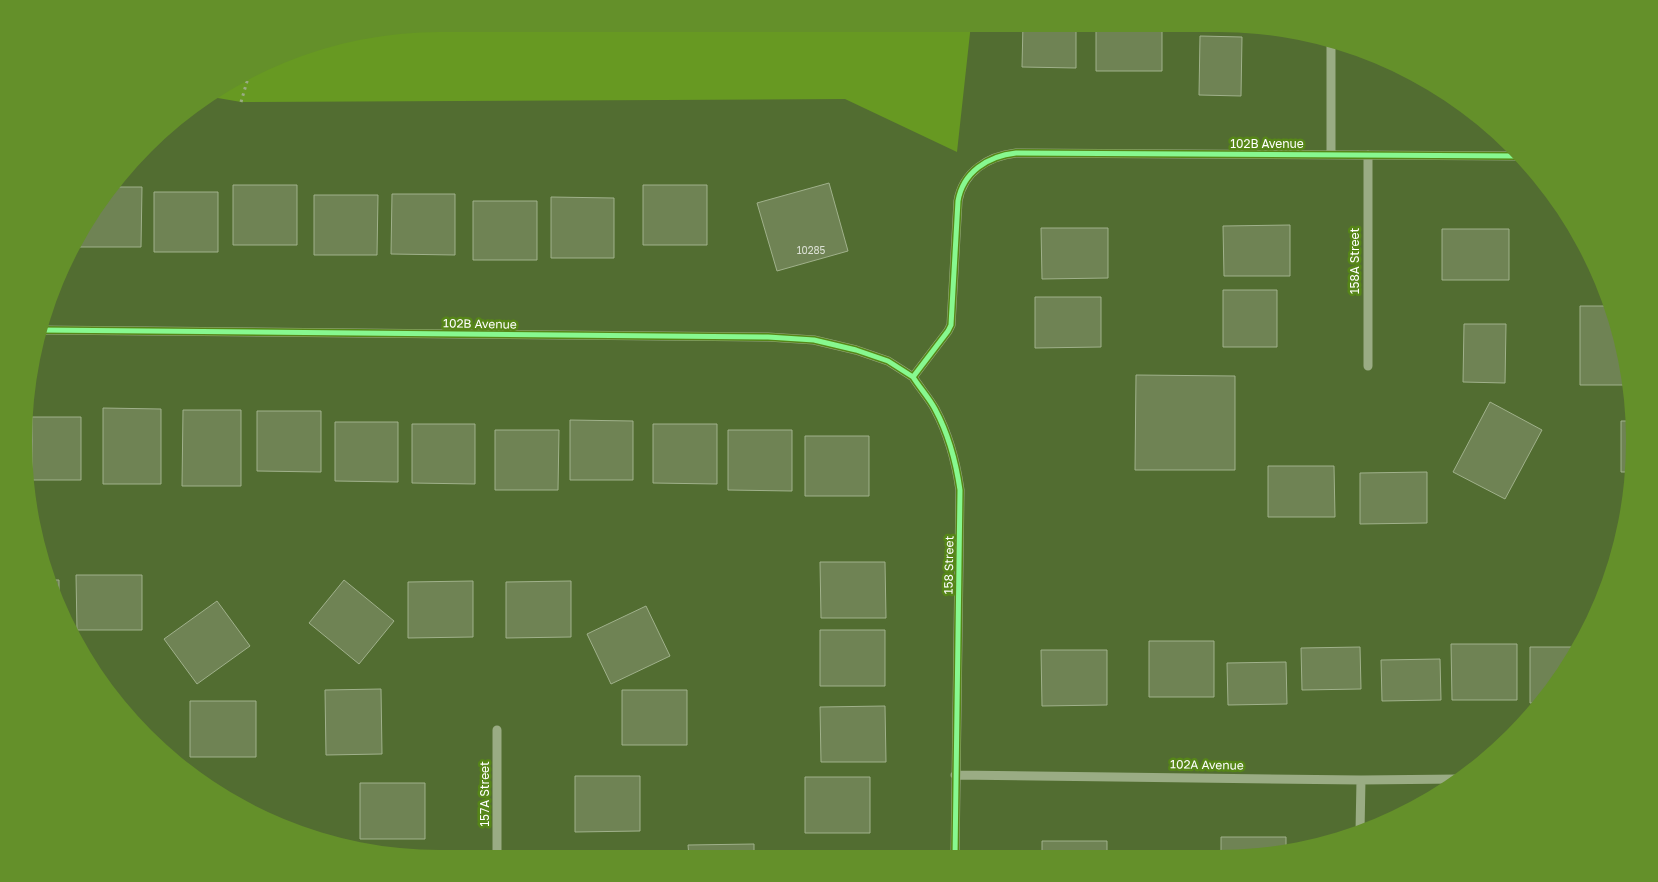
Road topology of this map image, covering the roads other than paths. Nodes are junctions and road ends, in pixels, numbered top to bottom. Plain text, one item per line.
1 (1331, 49) edge
2 (1331, 155) junction
3 (1368, 155) junction
4 (1510, 156) edge
5 (48, 330) edge
6 (1368, 366) dead end
7 (913, 378) junction
8 (497, 730) dead end
9 (956, 775) junction
10 (1447, 779) edge
11 (1361, 780) junction
12 (1360, 823) edge
13 (497, 850) edge
14 (955, 850) edge

1 - 2 street
2 - 3 street, 102B Avenue
2 - 7 street, 102B Avenue
3 - 4 street, 102B Avenue
3 - 6 street, 158A Street
5 - 7 street, 102B Avenue
7 - 9 street, 158 Street
8 - 13 street, 157A Street
9 - 11 street, 102A Avenue
9 - 14 street, 158 Street
10 - 11 street, 102A Avenue
11 - 12 street

